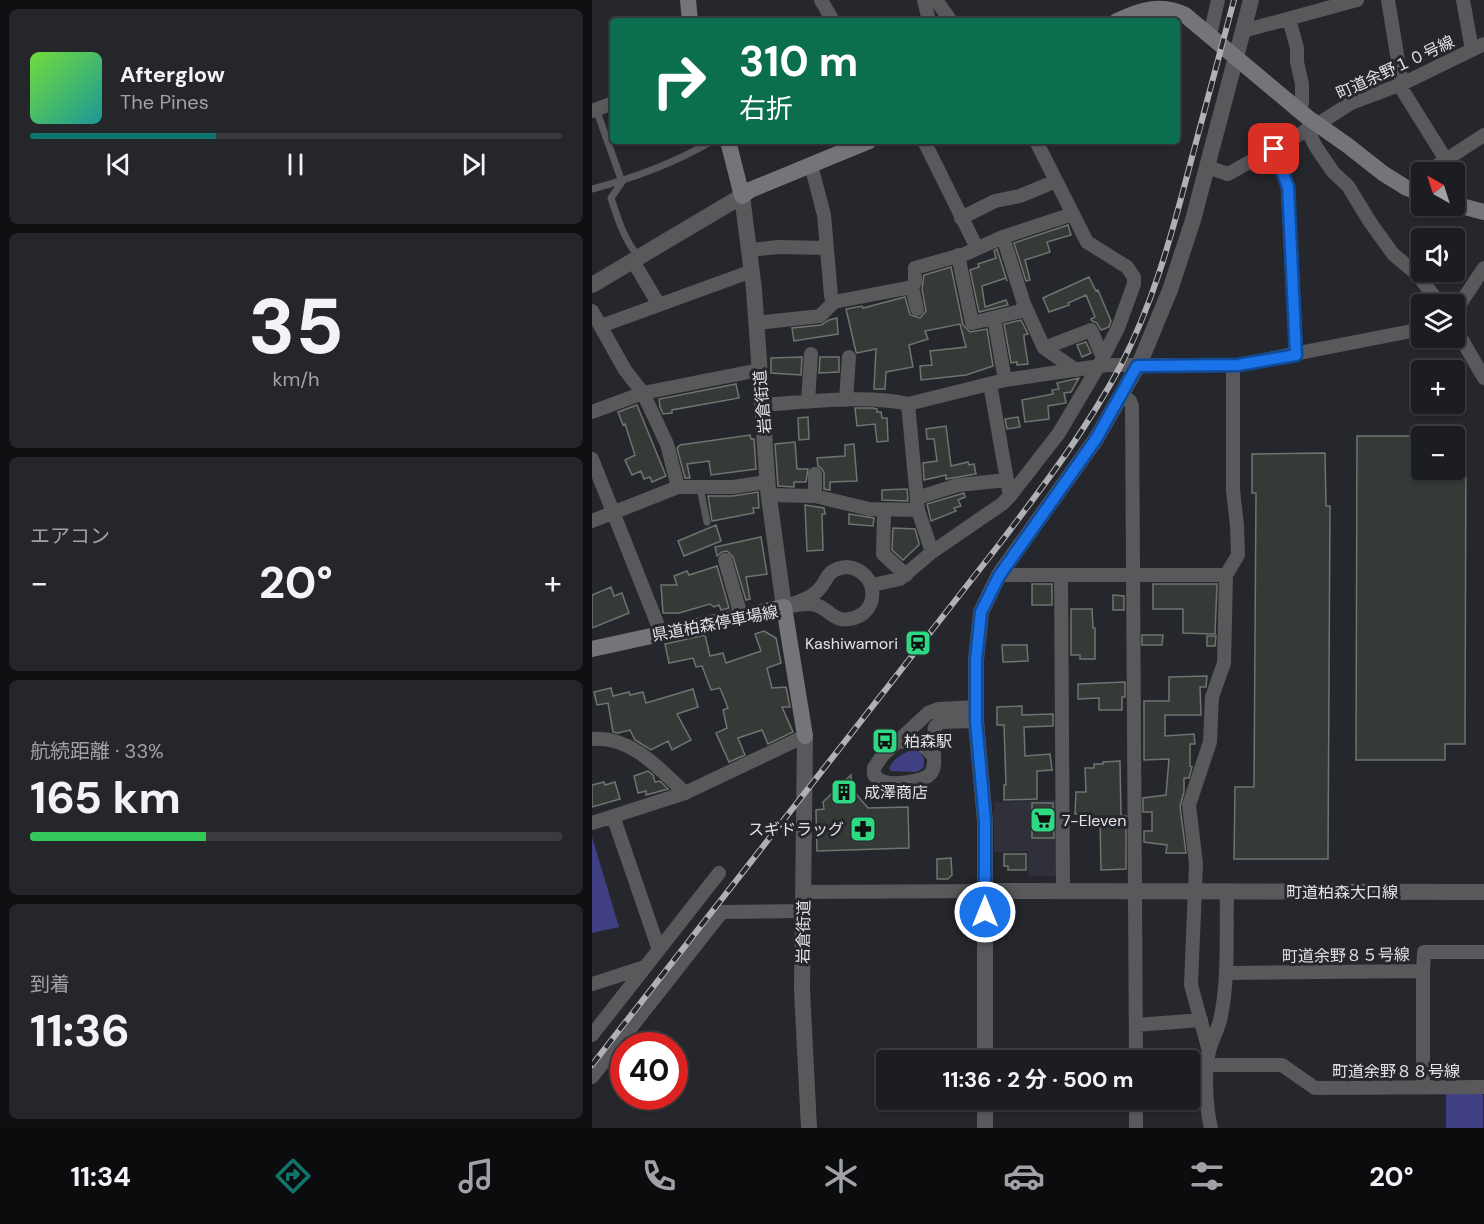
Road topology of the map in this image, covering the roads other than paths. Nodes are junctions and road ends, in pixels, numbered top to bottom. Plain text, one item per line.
1 (688, 0) edge
2 (821, 0) edge
3 (924, 0) edge
4 (936, 0) edge
5 (1219, 0) edge
6 (1251, 0) edge
7 (1357, 0) edge
8 (1388, 0) edge
9 (1463, 0) edge
10 (690, 18) edge
11 (831, 18) edge
12 (928, 18) edge
13 (949, 18) edge
14 (1125, 18) edge
15 (1289, 19) junction
16 (1243, 31) junction
17 (1210, 35) junction
18 (1478, 47) edge
19 (1236, 57) junction
20 (1402, 84) junction
21 (610, 104) edge
22 (594, 110) edge
23 (1299, 111) junction
24 (1312, 127) junction
25 (1483, 135) edge
26 (706, 144) edge
27 (729, 144) edge
28 (862, 144) edge
29 (925, 144) edge
30 (1038, 144) edge
31 (1274, 149) junction
32 (1446, 160) junction
33 (1443, 162) edge
34 (811, 165) junction
35 (1207, 167) junction
36 (1056, 181) junction
37 (622, 182) junction
38 (1411, 183) edge
39 (1405, 187) junction
40 (592, 189) edge
41 (1411, 189) edge
42 (742, 196) junction
43 (1465, 207) edge
44 (1483, 212) edge
45 (1073, 214) junction
46 (961, 218) junction
47 (1003, 237) junction
48 (827, 248) junction
49 (977, 248) junction
50 (750, 250) junction
51 (958, 255) junction
52 (636, 259) junction
53 (1483, 268) edge
54 (752, 271) junction
55 (592, 285) edge
56 (912, 287) junction
57 (1432, 294) edge
58 (1465, 296) edge
59 (834, 302) junction
60 (1024, 304) junction
61 (659, 305) junction
62 (917, 309) dead end
63 (592, 311) edge
64 (994, 318) junction
65 (756, 323) junction
66 (601, 326) junction
67 (1411, 331) edge
68 (1465, 346) edge
69 (1044, 348) junction
70 (811, 354) dead end
71 (1296, 355) junction
72 (849, 357) dead end
73 (1100, 363) junction
74 (1236, 365) junction
75 (1137, 366) junction
76 (759, 370) junction
77 (1076, 370) junction
78 (1483, 378) edge
79 (1005, 380) junction
80 (990, 384) junction
81 (643, 393) junction
82 (1122, 396) junction
83 (846, 400) junction
84 (808, 402) junction
85 (908, 404) junction
86 (763, 405) junction
87 (592, 412) edge
88 (592, 459) edge
89 (815, 474) dead end
90 (1007, 480) junction
91 (678, 487) junction
92 (700, 488) junction
93 (768, 488) junction
94 (815, 496) junction
95 (1010, 496) junction
96 (918, 504) junction
97 (881, 510) junction
98 (613, 513) junction
99 (592, 521) edge
100 (707, 522) dead end
101 (932, 552) junction
102 (725, 560) dead end
103 (906, 575) junction
104 (1226, 575) junction
105 (999, 576) junction
106 (1061, 576) junction
107 (1134, 576) junction
108 (872, 585) junction
109 (784, 607) junction
110 (741, 616) junction
111 (661, 633) junction
112 (592, 649) edge
113 (976, 714) junction
114 (805, 736) junction
115 (592, 739) edge
116 (896, 742) junction
117 (934, 757) junction
118 (685, 793) junction
119 (613, 816) junction
120 (592, 823) edge
121 (719, 873) dead end
122 (985, 891) junction
123 (1063, 891) junction
124 (1135, 891) junction
125 (804, 892) junction
126 (1197, 892) junction
127 (1227, 892) junction
128 (1483, 892) edge
129 (804, 911) junction
130 (659, 950) junction
131 (1483, 952) edge
132 (645, 967) junction
133 (1423, 971) junction
134 (1226, 973) junction
135 (592, 984) edge
136 (1201, 1020) junction
137 (1136, 1025) junction
138 (592, 1035) edge
139 (985, 1050) edge
140 (1136, 1050) edge
141 (1208, 1058) junction
142 (592, 1077) edge
143 (1423, 1087) junction
144 (1483, 1087) edge
145 (985, 1110) edge
146 (1136, 1110) edge
147 (809, 1128) edge
148 (985, 1128) edge
149 (1136, 1128) edge
150 (1211, 1128) edge

1 - 10 main road
2 - 11 street
3 - 12 street
4 - 13 street
5 - 17 street
6 - 16 street
7 - 15 street
8 - 20 street
9 - 18 street
14 - 17 main road
15 - 16 street
15 - 23 street
16 - 19 street
17 - 19 main road
18 - 20 street, 町道余野１０号線
19 - 23 main road
19 - 35 street
20 - 24 street, 町道余野１０号線
20 - 32 street
21 - 22 street
22 - 37 lane
23 - 24 main road
24 - 31 street, 町道余野１０号線
24 - 39 main road
24 - 57 street
25 - 32 street
26 - 37 lane
27 - 42 main road
28 - 34 main road
29 - 46 street
30 - 36 street
31 - 35 street, 町道余野１０号線
31 - 71 street
32 - 33 street
34 - 42 main road
34 - 48 street
35 - 75 street
36 - 45 street
36 - 46 street
37 - 40 lane
37 - 52 lane
38 - 39 street
39 - 41 main road
42 - 50 street, 岩倉街道
42 - 52 street
43 - 44 main road
45 - 47 street
45 - 73 street
46 - 49 street
47 - 49 street
47 - 60 street
48 - 50 street
48 - 59 street
49 - 51 street
50 - 54 street, 岩倉街道
51 - 56 street
51 - 64 street
52 - 55 street
52 - 61 street
53 - 58 street
54 - 61 street
54 - 65 street, 岩倉街道
56 - 59 street
56 - 62 street
59 - 65 street
60 - 64 street
60 - 69 street
61 - 66 street
63 - 66 street
64 - 79 street
65 - 76 street, 岩倉街道
66 - 81 street
67 - 71 street
68 - 78 street
69 - 73 street
69 - 77 street
70 - 84 street
71 - 74 street
72 - 83 street
73 - 75 street
73 - 77 street
73 - 95 street
74 - 75 street
74 - 104 street
75 - 82 street
76 - 81 street
76 - 86 street, 岩倉街道
77 - 79 street
79 - 80 street
80 - 85 street
80 - 90 street
81 - 87 street
81 - 91 street
82 - 105 street
82 - 107 street
83 - 84 street
83 - 85 street
84 - 86 street
85 - 96 street
86 - 93 street, 岩倉街道
88 - 98 street
89 - 94 street
90 - 95 street
90 - 96 street
91 - 92 street
91 - 98 street
92 - 93 street
92 - 100 lane
93 - 94 street
93 - 109 street, 岩倉街道
94 - 97 street
95 - 101 street
96 - 97 street
96 - 101 street
97 - 103 street
98 - 99 street
98 - 111 street
101 - 103 street
102 - 110 street
103 - 108 street
104 - 107 street
104 - 126 street
105 - 106 street
105 - 113 street
106 - 107 street
106 - 123 street
107 - 124 street
108 - 109 street
108 - 109 street
109 - 110 main road, 県道柏森停車場線
109 - 114 main road, 県道柏森停車場線
110 - 111 main road, 県道柏森停車場線
111 - 112 main road, 県道柏森停車場線
113 - 116 street
113 - 117 street
113 - 122 street
114 - 118 street
114 - 125 street, 岩倉街道
115 - 118 street
116 - 117 street
116 - 117 street
118 - 119 street
119 - 120 street
119 - 130 street
121 - 130 street
122 - 123 street, 町道柏森大口線
122 - 125 street
122 - 139 street
123 - 124 street, 町道柏森大口線
124 - 126 street, 町道柏森大口線
124 - 137 street
125 - 129 street, 岩倉街道
126 - 127 street, 町道柏森大口線
126 - 136 street
127 - 128 street, 町道柏森大口線
127 - 134 street
129 - 142 street
129 - 147 street, 岩倉街道
130 - 132 street
131 - 133 street
132 - 135 street
132 - 138 street
133 - 134 street, 町道余野８５号線
133 - 143 street, 町道余野８５号線
134 - 141 street
136 - 137 street
136 - 141 street
137 - 140 street
141 - 143 street, 町道余野８８号線
141 - 150 street
143 - 144 street, 町道余野８８号線
145 - 148 street
146 - 149 street

